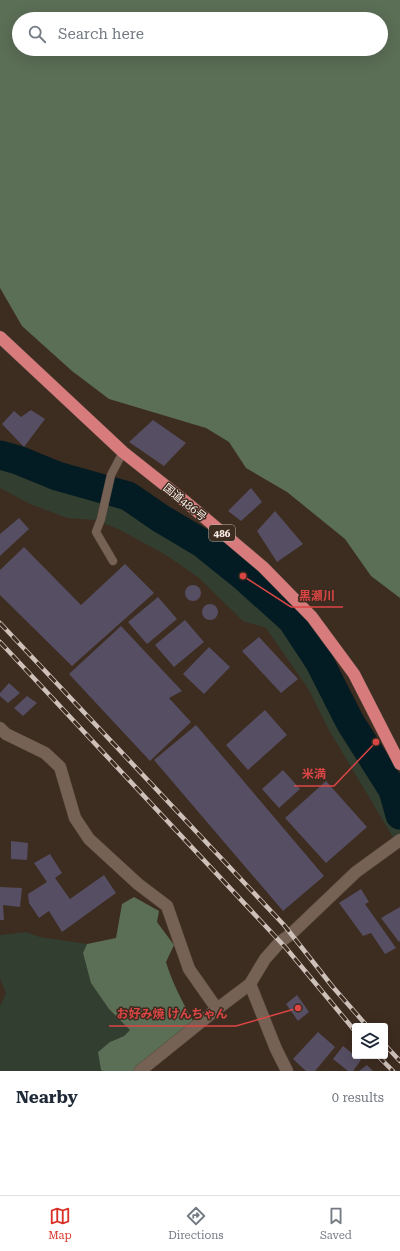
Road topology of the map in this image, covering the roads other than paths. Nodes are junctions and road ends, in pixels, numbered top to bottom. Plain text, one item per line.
1 (0, 337) edge
2 (123, 452) junction
3 (114, 561) dead end
4 (0, 728) edge
5 (400, 764) edge
6 (399, 841) edge
7 (250, 984) junction
8 (217, 1009) junction
9 (140, 1071) edge
10 (287, 1071) edge

1 - 2 highway, 国道486号 / 486
2 - 3 lane
2 - 5 highway, 国道486号 / 486
4 - 8 street
6 - 7 street
7 - 8 street
7 - 10 street
8 - 9 street

